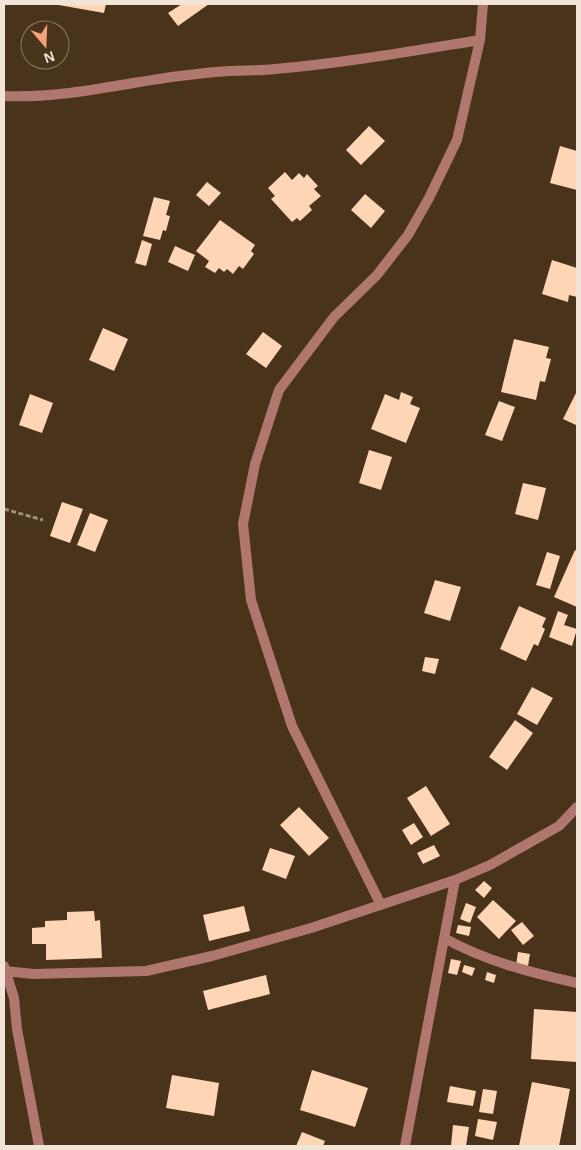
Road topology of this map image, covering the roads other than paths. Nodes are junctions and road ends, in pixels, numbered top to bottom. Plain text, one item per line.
1 (483, 4) edge
2 (480, 40) junction
3 (4, 96) edge
4 (577, 807) edge
5 (455, 880) junction
6 (381, 904) junction
7 (444, 938) junction
8 (5, 969) edge
9 (577, 983) edge
10 (39, 1146) edge
11 (404, 1146) edge

1 - 2 street
2 - 3 street
2 - 6 street
4 - 5 street
5 - 6 street
5 - 7 street
6 - 8 street
7 - 9 street
7 - 11 street
8 - 10 street

